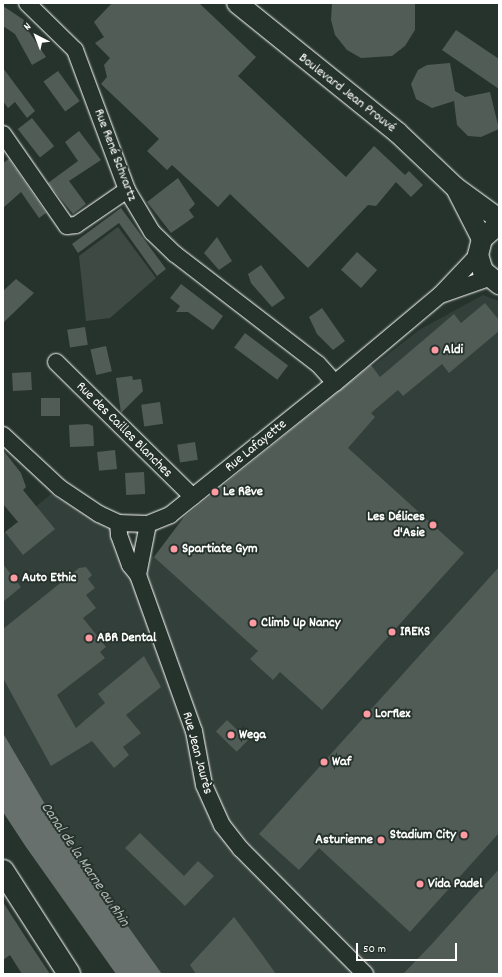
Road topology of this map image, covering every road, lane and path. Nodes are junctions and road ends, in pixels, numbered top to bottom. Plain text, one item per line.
1 (27, 3) edge
2 (237, 3) edge
3 (3, 134) edge
4 (455, 187) junction
5 (127, 190) junction
6 (499, 219) edge
7 (499, 224) edge
8 (480, 247) junction
9 (494, 281) edge
10 (440, 295) junction
11 (56, 362) dead end
12 (335, 383) junction
13 (3, 435) edge
14 (193, 497) junction
15 (118, 523) junction
16 (148, 524) junction
17 (138, 575) junction
18 (3, 871) edge
19 (69, 974) edge
20 (365, 974) edge

1 - 5 street, Rue René Schvartz
2 - 4 street, Boulevard Jean Prouvé
3 - 5 street
4 - 6 street, Boulevard Jean Prouvé
4 - 8 street, Boulevard Jean Prouvé
5 - 12 street, Rue René Schvartz
7 - 8 street
8 - 9 street, Boulevard Jean Prouvé
8 - 10 street, Rue Lafayette
9 - 10 street, Rue Lafayette
10 - 12 street, Rue Lafayette
11 - 14 street, Rue des Cailles Blanches
12 - 14 street, Rue Lafayette
13 - 15 street, Rue Lafayette
14 - 16 street, Rue Lafayette
15 - 16 street, Rue Lafayette
15 - 17 street, Rue Jean Jaurès
16 - 17 street
17 - 20 street, Rue Jean Jaurès
18 - 19 main road

